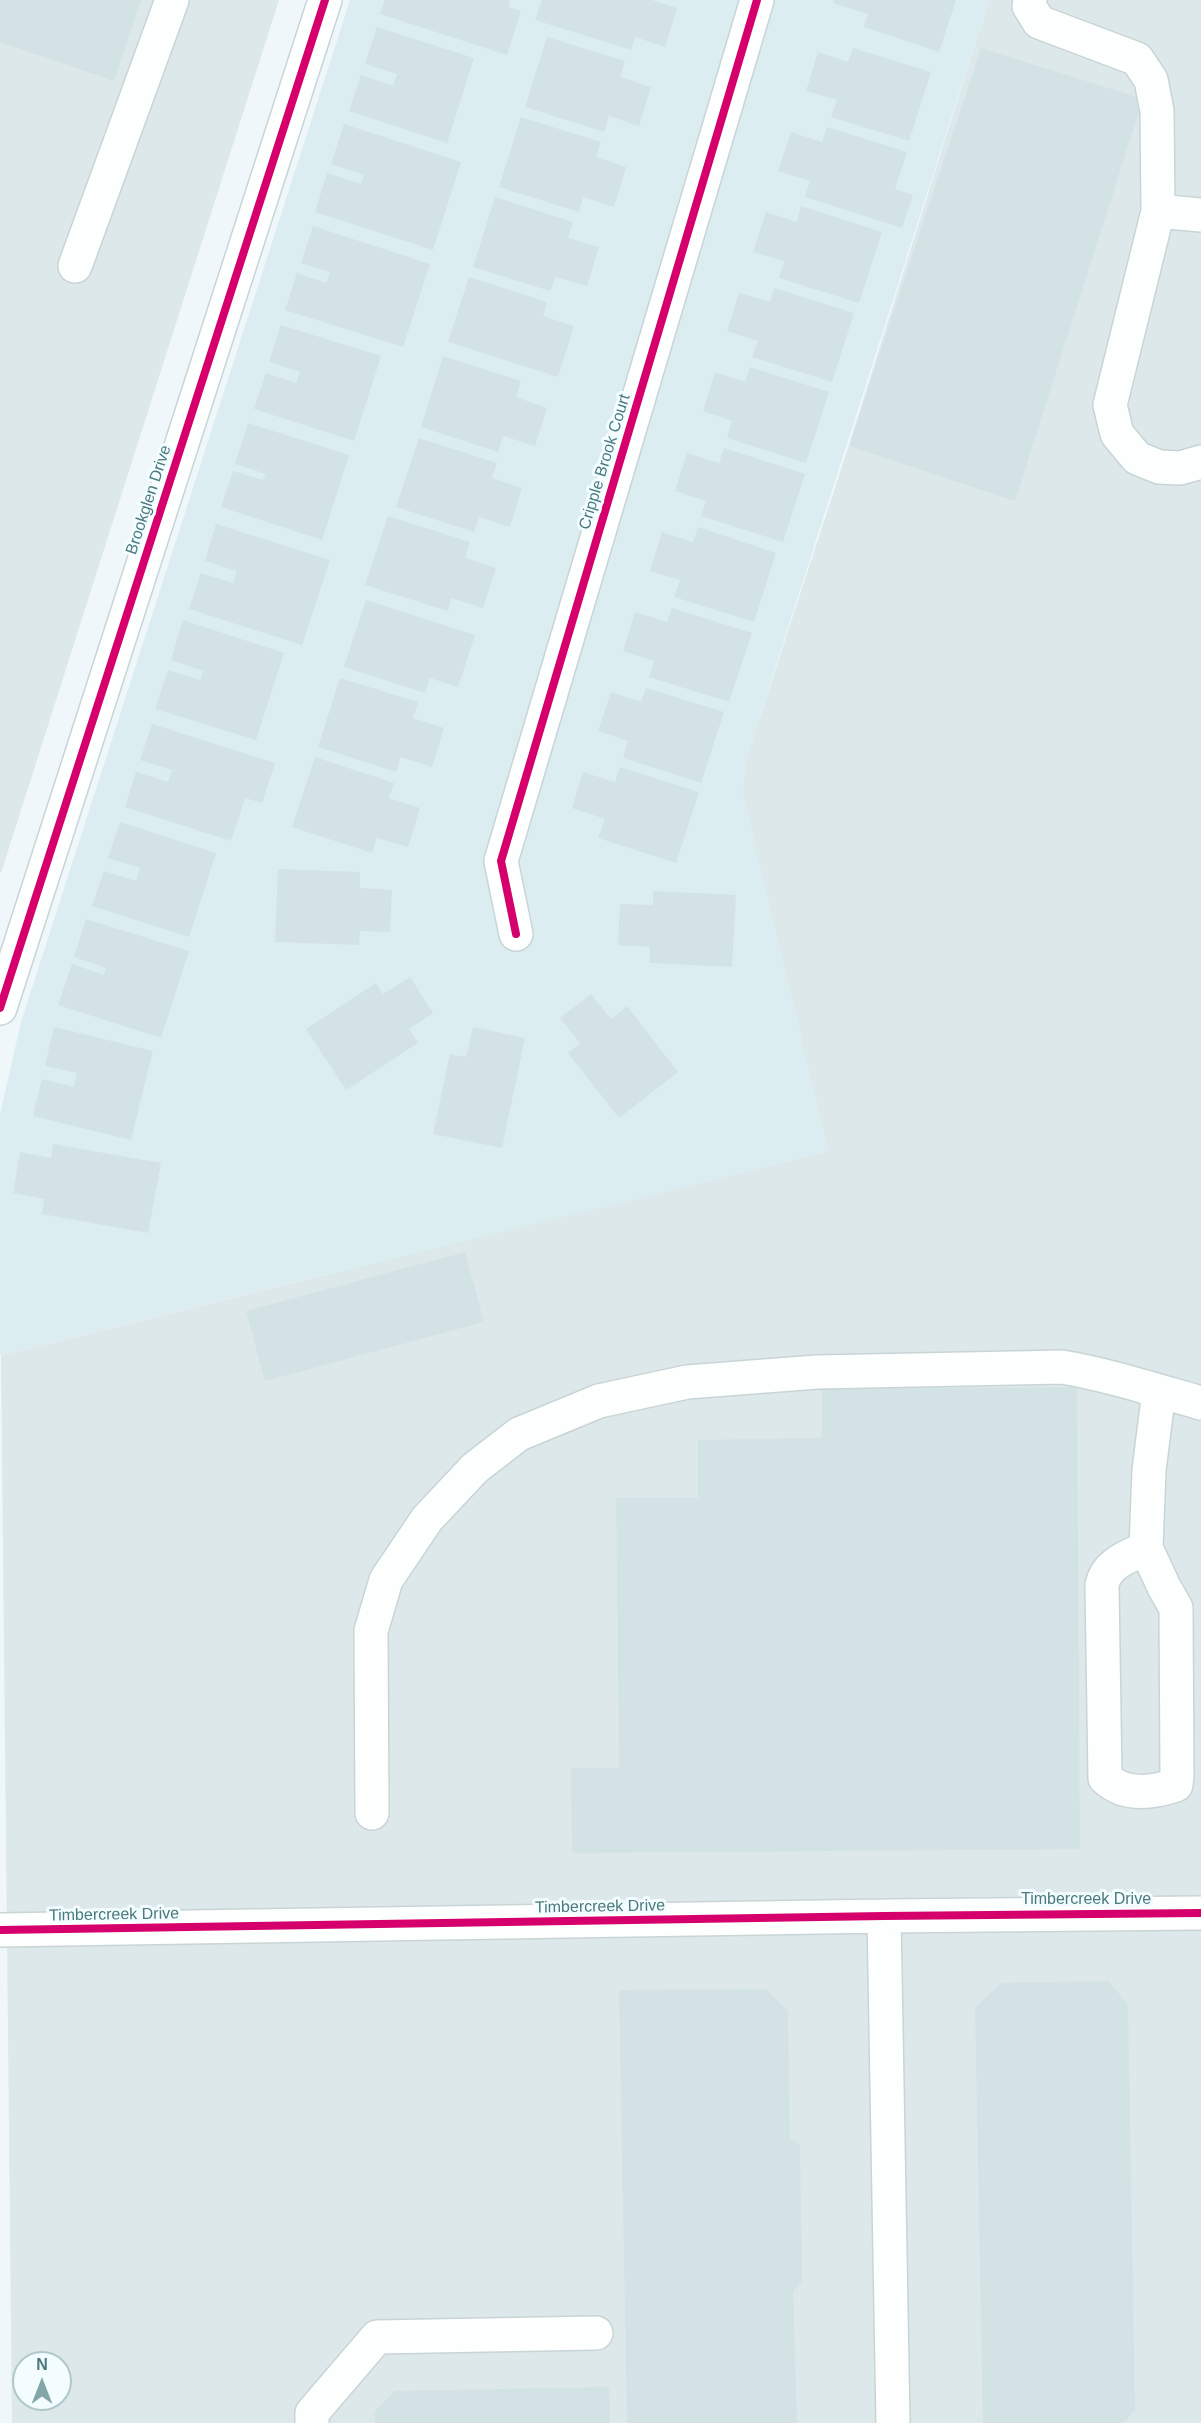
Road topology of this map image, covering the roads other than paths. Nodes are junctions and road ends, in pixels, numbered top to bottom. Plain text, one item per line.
1 (172, 0) edge
2 (325, 0) edge
3 (757, 0) edge
4 (1030, 0) edge
5 (1158, 211) junction
6 (1201, 215) edge
7 (75, 266) dead end
8 (1201, 462) edge
9 (516, 934) dead end
10 (7, 964) edge
11 (0, 1008) edge
12 (1159, 1391) junction
13 (1201, 1403) edge
14 (1146, 1548) junction
15 (1189, 1702) edge
16 (372, 1813) dead end
17 (1201, 1913) edge
18 (884, 1916) junction
19 (0, 1930) edge
20 (596, 2333) dead end
21 (312, 2423) edge
22 (893, 2423) edge

1 - 7 street
2 - 10 street, Brookglen Drive
3 - 9 street, Cripple Brook Court
4 - 5 street
5 - 6 street
5 - 8 street
10 - 11 street, Brookglen Drive
12 - 13 street
12 - 14 street
12 - 16 street
14 - 15 street
14 - 15 street
17 - 18 street, Timbercreek Drive
18 - 19 street, Timbercreek Drive
18 - 22 street
20 - 21 street

